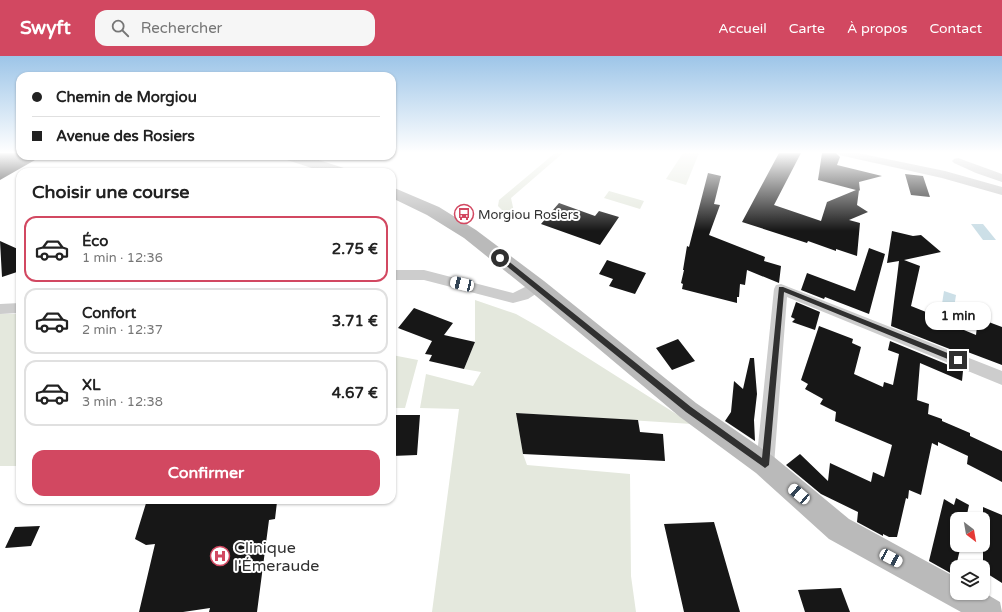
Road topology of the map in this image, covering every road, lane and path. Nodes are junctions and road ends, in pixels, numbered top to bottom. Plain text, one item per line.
1 (956, 179) edge
2 (970, 179) edge
3 (974, 185) junction
4 (1002, 191) edge
5 (396, 194) edge
6 (396, 275) edge
7 (537, 286) junction
8 (16, 308) edge
9 (0, 310) edge
10 (1002, 378) edge
11 (765, 465) junction
12 (990, 612) edge

1 - 3 street
2 - 3 street
3 - 4 street
5 - 7 street
6 - 7 street
7 - 11 street
8 - 9 street
10 - 11 street
11 - 12 street

